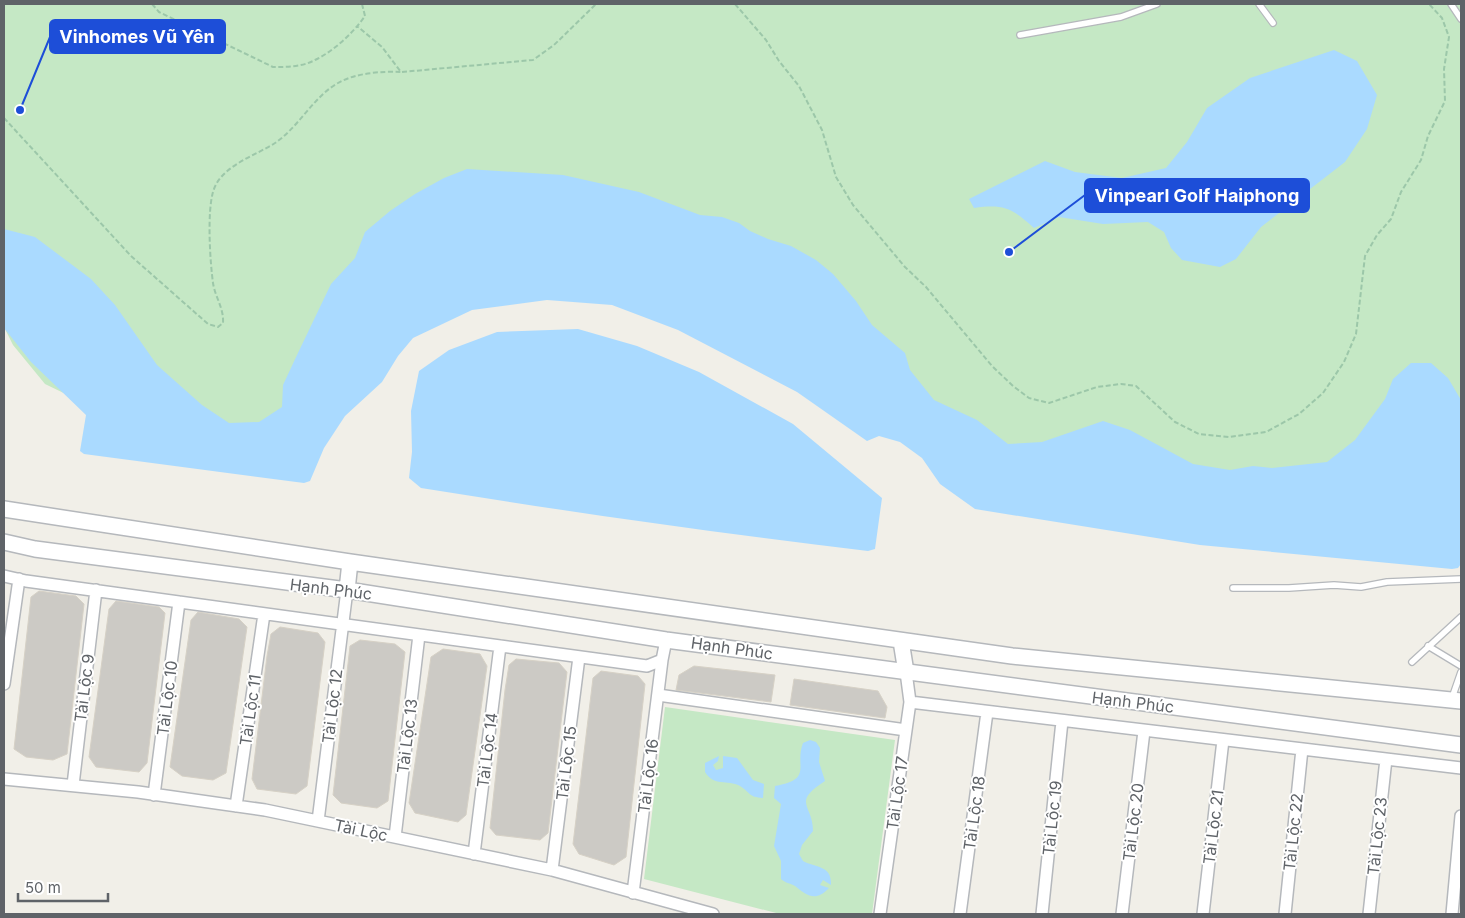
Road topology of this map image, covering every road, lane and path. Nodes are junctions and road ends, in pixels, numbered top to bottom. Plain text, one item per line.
1 (152, 4) edge
2 (362, 4) edge
3 (596, 4) edge
4 (735, 4) edge
5 (1157, 4) edge
6 (1259, 4) edge
7 (1429, 4) edge
8 (1451, 4) edge
9 (1461, 18) edge
10 (1273, 23) dead end
11 (357, 26) junction
12 (1020, 34) dead end
13 (397, 72) junction
14 (4, 118) edge
15 (4, 509) edge
16 (4, 542) edge
17 (350, 562) junction
18 (4, 576) edge
19 (19, 579) junction
20 (1461, 579) edge
21 (1232, 588) dead end
22 (96, 590) junction
23 (347, 590) junction
24 (179, 602) junction
25 (264, 614) junction
26 (1461, 617) edge
27 (342, 624) junction
28 (419, 635) junction
29 (666, 640) junction
30 (901, 640) junction
31 (500, 646) junction
32 (1428, 646) junction
33 (579, 657) junction
34 (662, 660) junction
35 (1412, 662) dead end
36 (1461, 666) edge
37 (906, 672) junction
38 (1461, 672) edge
39 (4, 684) edge
40 (658, 695) junction
41 (1456, 701) edge
42 (910, 702) junction
43 (987, 712) junction
44 (1062, 721) junction
45 (906, 730) junction
46 (1144, 731) junction
47 (1223, 740) junction
48 (1461, 745) edge
49 (1302, 749) junction
50 (1386, 758) junction
51 (1461, 768) edge
52 (4, 779) edge
53 (73, 785) junction
54 (154, 795) junction
55 (236, 806) junction
56 (1461, 816) edge
57 (318, 821) junction
58 (395, 837) junction
59 (474, 854) junction
60 (552, 870) junction
61 (633, 892) junction
62 (713, 914) edge
63 (880, 914) edge
64 (960, 914) edge
65 (1042, 914) edge
66 (1122, 914) edge
67 (1203, 914) edge
68 (1285, 914) edge
69 (1368, 914) edge
70 (1452, 914) edge

1 - 11 path
2 - 11 path
3 - 13 path
4 - 7 path
5 - 12 lane
6 - 10 lane
8 - 9 lane
11 - 13 path
13 - 14 path
15 - 17 street, Hạnh Phúc
16 - 23 street, Hạnh Phúc
17 - 23 street
17 - 30 street, Hạnh Phúc
18 - 19 street
19 - 22 street
19 - 39 street
20 - 21 lane
22 - 24 street
22 - 53 street, Tài Lộc 9
23 - 27 street, Tài Lộc 12
23 - 29 street, Hạnh Phúc
24 - 25 street
24 - 54 street, Tài Lộc 10
25 - 27 street
25 - 55 street, Tài Lộc 11
26 - 32 lane
27 - 28 street
27 - 57 street, Tài Lộc 12
28 - 31 street
28 - 58 street, Tài Lộc 13
29 - 34 street, Tài Lộc 16
29 - 37 street, Hạnh Phúc
30 - 37 street
30 - 41 street, Hạnh Phúc
31 - 33 street
31 - 59 street, Tài Lộc 14
32 - 35 lane
32 - 36 lane
33 - 34 street
33 - 60 street, Tài Lộc 15
34 - 40 street, Tài Lộc 16
37 - 42 street, Tài Lộc 17
37 - 48 street, Hạnh Phúc
38 - 41 lane
40 - 45 street
40 - 61 street, Tài Lộc 16
42 - 43 street
42 - 45 street, Tài Lộc 17
43 - 44 street
43 - 64 street, Tài Lộc 18
44 - 46 street
44 - 65 street, Tài Lộc 19
45 - 63 street, Tài Lộc 17
46 - 47 street
46 - 66 street, Tài Lộc 20
47 - 49 street
47 - 67 street, Tài Lộc 21
49 - 50 street
49 - 68 street, Tài Lộc 22
50 - 51 street
50 - 69 street, Tài Lộc 23
52 - 53 street, Tài Lộc
53 - 54 street, Tài Lộc
54 - 55 street, Tài Lộc
55 - 57 street, Tài Lộc
56 - 70 street
57 - 58 street, Tài Lộc
58 - 59 street, Tài Lộc
59 - 60 street, Tài Lộc
60 - 61 street, Tài Lộc
61 - 62 street, Tài Lộc

